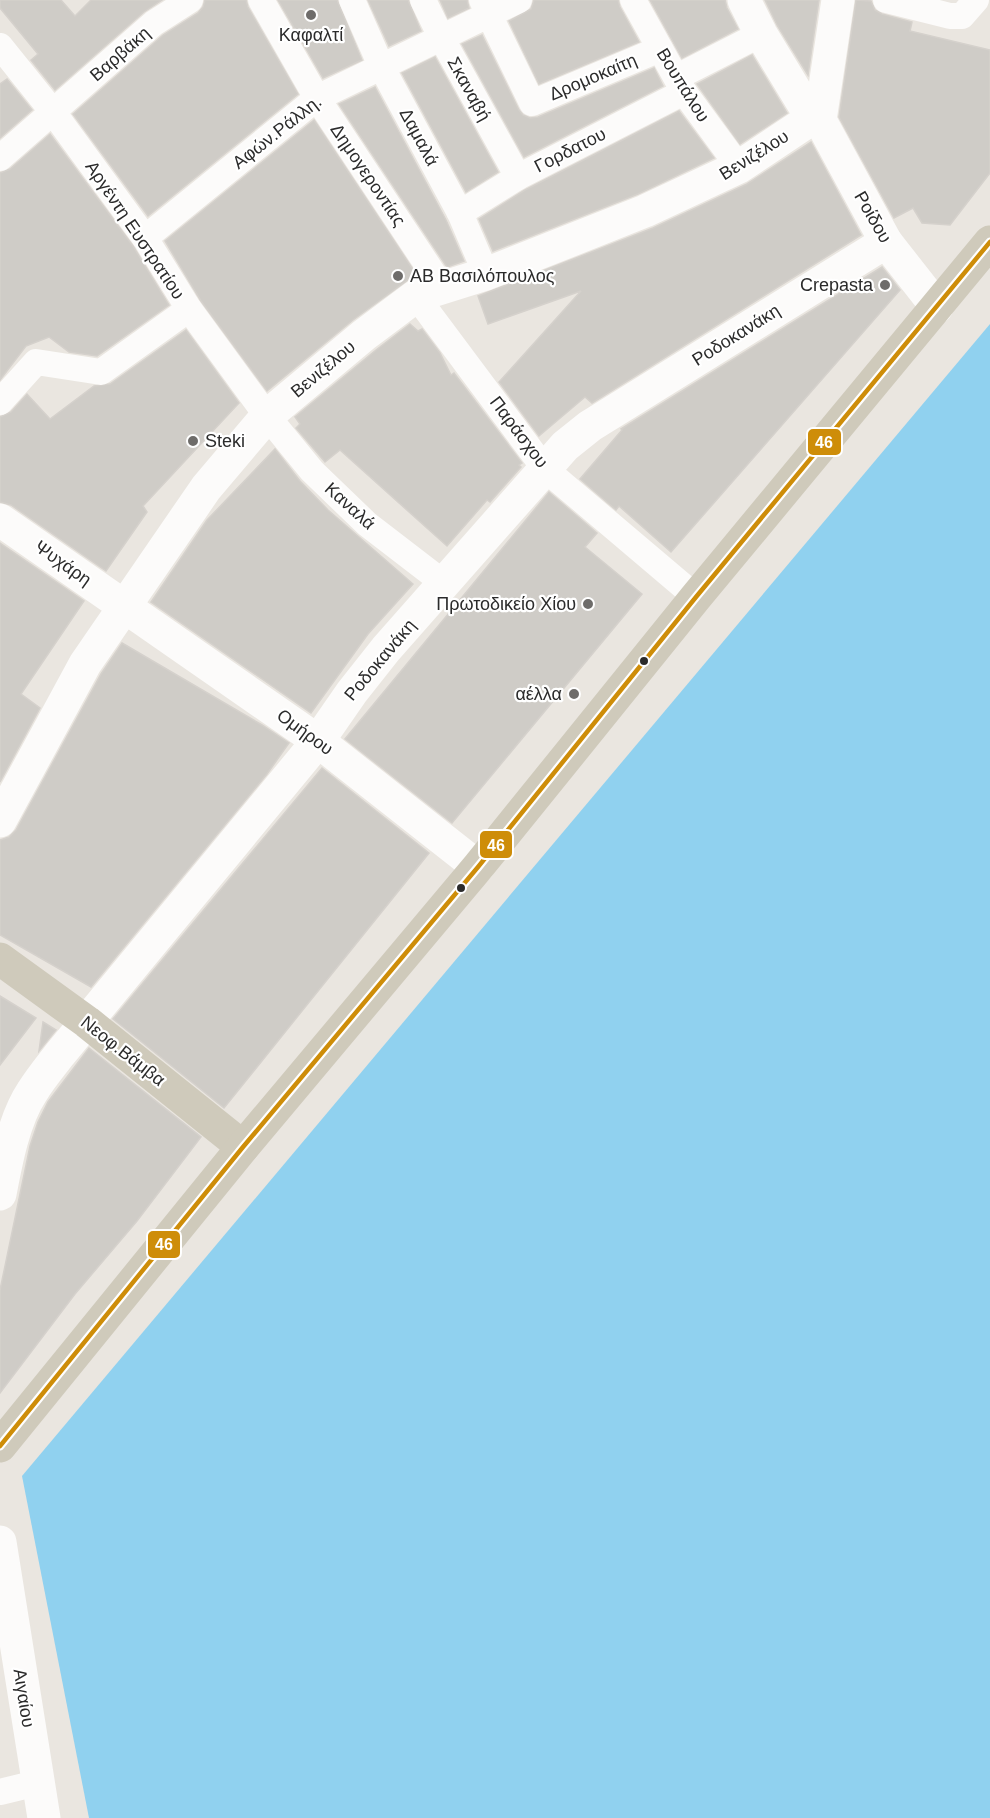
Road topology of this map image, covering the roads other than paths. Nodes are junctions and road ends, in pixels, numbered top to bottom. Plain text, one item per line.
1 (190, 0) edge
2 (261, 0) edge
3 (352, 0) edge
4 (423, 0) edge
5 (519, 0) edge
6 (633, 0) edge
7 (744, 0) edge
8 (838, 0) edge
9 (886, 0) edge
10 (976, 0) edge
11 (485, 7) edge
12 (761, 34) junction
13 (441, 37) junction
14 (0, 46) edge
15 (660, 49) junction
16 (381, 66) junction
17 (680, 85) junction
18 (317, 98) junction
19 (53, 112) junction
20 (813, 115) junction
21 (0, 159) edge
22 (739, 167) junction
23 (518, 177) junction
24 (460, 213) junction
25 (145, 238) junction
26 (886, 242) junction
27 (990, 242) edge
28 (486, 274) junction
29 (429, 291) junction
30 (937, 307) junction
31 (189, 309) junction
32 (0, 402) edge
33 (267, 416) junction
34 (545, 469) junction
35 (0, 520) edge
36 (445, 584) junction
37 (696, 597) junction
38 (125, 606) junction
39 (318, 741) junction
40 (0, 821) edge
41 (478, 867) junction
42 (0, 959) edge
43 (87, 1022) junction
44 (243, 1147) junction
45 (0, 1194) edge
46 (0, 1446) edge
47 (0, 1542) edge
48 (37, 1783) junction
49 (0, 1792) edge
50 (44, 1818) edge

1 - 19 street, Βαρβάκη
2 - 18 street, Δημογεροντίας
3 - 16 street, Δαμαλά
4 - 13 street, Σκαναβή
5 - 11 street, Αφών.Ράλλη.
6 - 15 street, Βουπάλου
7 - 12 street, Ροίδου
8 - 20 street, Βενιζέλου
9 - 10 street
11 - 13 street, Αφών.Ράλλη.
11 - 15 street, Δρομοκαίτη
12 - 17 street, Γορδατου
12 - 20 street, Ροίδου
13 - 16 street, Αφών.Ράλλη.
13 - 23 street, Σκαναβή
14 - 19 street, Αργέντη Ευστρατίου
15 - 17 street, Βουπάλου
16 - 18 street, Αφών.Ράλλη.
16 - 24 street, Δαμαλά
17 - 22 street, Βουπάλου
17 - 23 street, Γορδατου
18 - 25 street, Αφών.Ράλλη.
18 - 29 street, Δημογεροντίας
19 - 21 street, Βαρβάκη
19 - 25 street, Αργέντη Ευστρατίου
20 - 22 street, Βενιζέλου
20 - 26 street, Ροίδου
22 - 28 street, Βενιζέλου
23 - 24 street, Γορδατου
24 - 28 street, Δαμαλά
25 - 31 street, Αργέντη Ευστρατίου
26 - 30 street, Ροίδου
26 - 34 street, Ροδοκανάκη
27 - 30 main road
28 - 29 street, Βενιζέλου
29 - 33 street, Βενιζέλου
29 - 34 street, Παράσχου
30 - 37 main road
31 - 32 street
31 - 33 street, Αργέντη Ευστρατίου
33 - 36 street, Καναλά
33 - 38 street, Βενιζέλου
34 - 36 street, Ροδοκανάκη
34 - 37 street, Παράσχου
35 - 38 street, Ψυχάρη
36 - 39 street, Ροδοκανάκη
37 - 41 main road
38 - 39 street, Ομήρου
38 - 40 street, Βενιζέλου
39 - 41 street, Ομήρου
39 - 43 street, Ροδοκανάκη
41 - 44 main road
42 - 43 main road, Νεοφ.Βάμβα
43 - 44 main road, Νεοφ.Βάμβα
43 - 45 street, Ροδοκανάκη
44 - 46 main road
47 - 48 street, Αιγαίου
48 - 49 street
48 - 50 street, Αιγαίου

